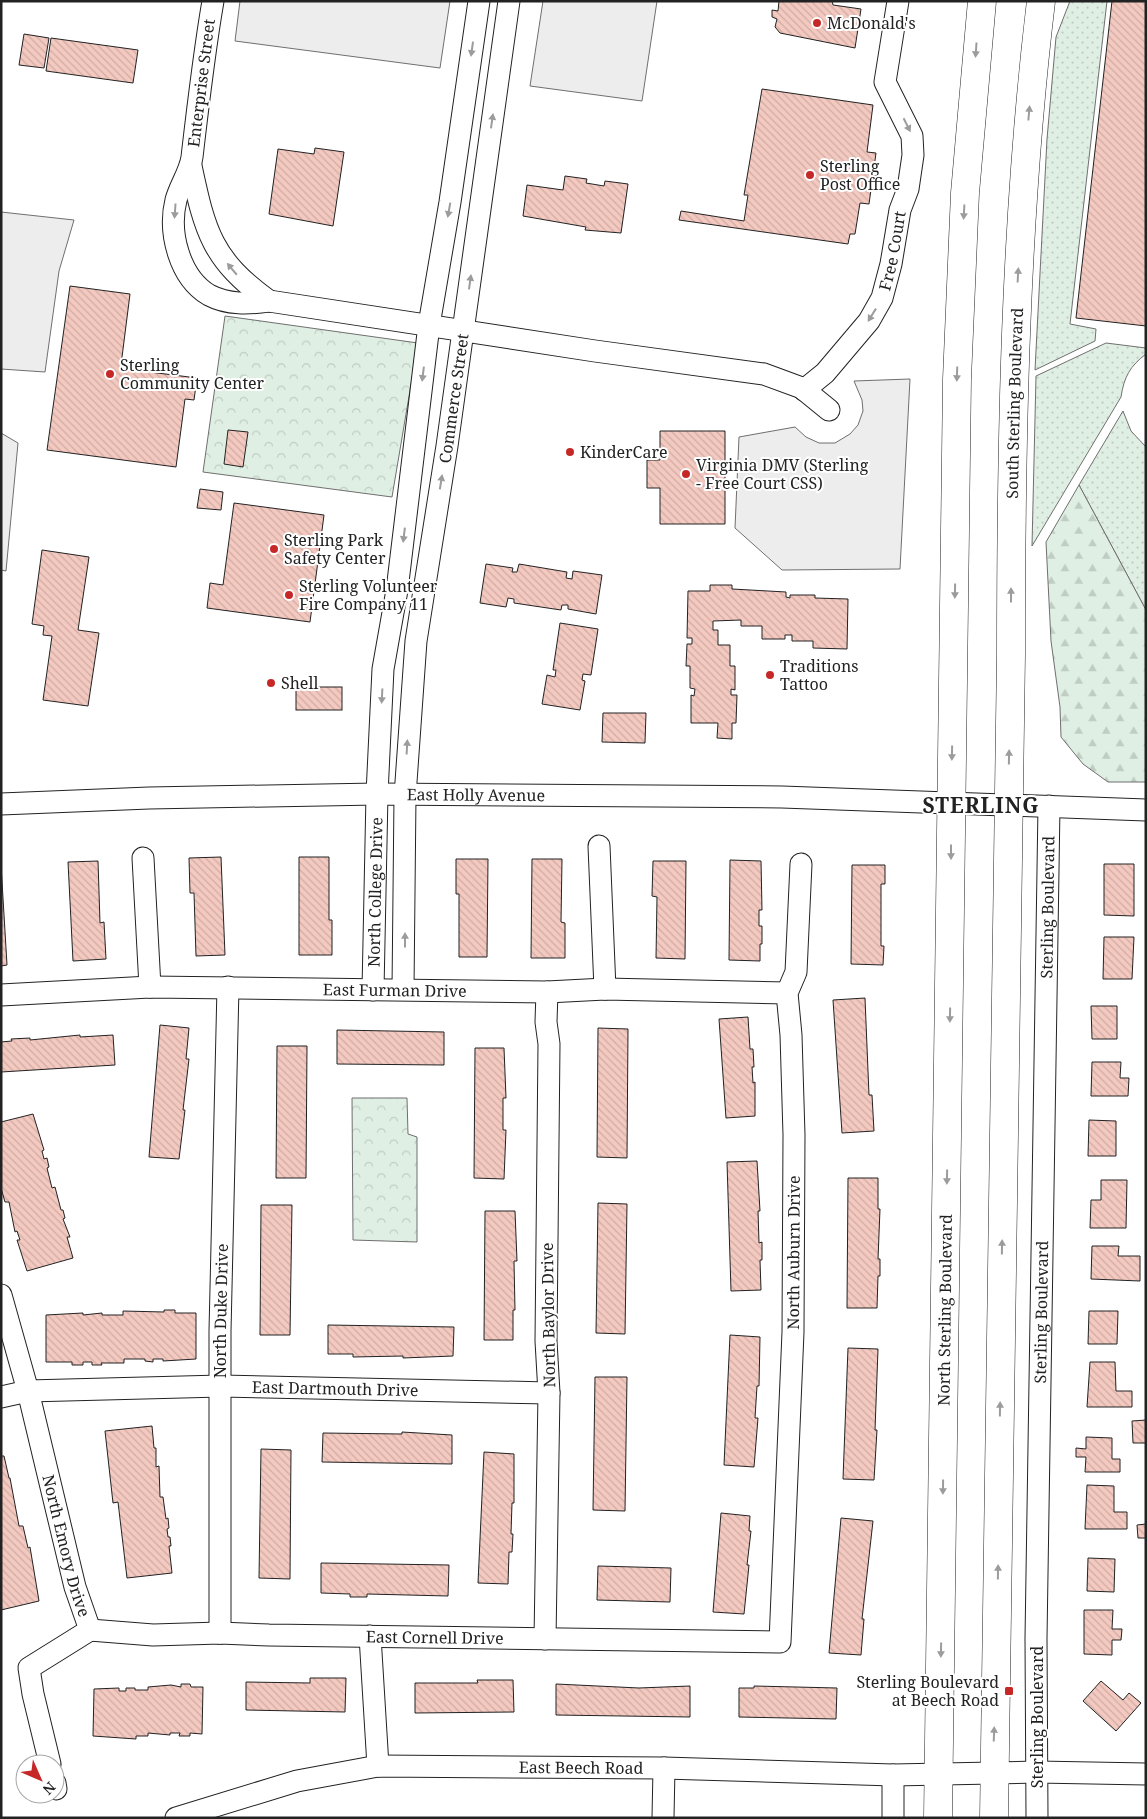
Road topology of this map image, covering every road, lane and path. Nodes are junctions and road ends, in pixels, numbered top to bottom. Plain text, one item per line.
1 (212, 1) edge
2 (479, 1) edge
3 (509, 1) edge
4 (898, 1) edge
5 (982, 1) edge
6 (1040, 1) edge
7 (191, 166) junction
8 (269, 301) junction
9 (429, 326) junction
10 (463, 330) junction
11 (804, 390) junction
12 (829, 410) dead end
13 (377, 794) junction
14 (405, 796) junction
15 (1, 804) edge
16 (951, 804) junction
17 (1008, 806) junction
18 (1049, 806) junction
19 (1146, 810) edge
20 (599, 846) dead end
21 (143, 858) dead end
22 (801, 864) dead end
23 (150, 987) junction
24 (228, 987) junction
25 (403, 989) junction
26 (605, 989) junction
27 (373, 990) junction
28 (547, 992) junction
29 (787, 993) junction
30 (1, 995) edge
31 (1, 1295) edge
32 (221, 1386) junction
33 (28, 1391) junction
34 (549, 1392) junction
35 (1, 1397) edge
36 (90, 1630) junction
37 (220, 1633) junction
38 (370, 1636) junction
39 (545, 1639) junction
40 (780, 1642) joint
41 (48, 1754) edge
42 (378, 1766) junction
43 (664, 1768) junction
44 (1037, 1772) junction
45 (938, 1774) junction
46 (993, 1774) junction
47 (1146, 1774) edge
48 (893, 1775) junction
49 (176, 1818) edge
50 (663, 1818) edge
51 (893, 1818) edge
52 (938, 1818) edge
53 (994, 1818) edge
54 (1038, 1818) edge

1 - 7 street, Enterprise Street
2 -> 9 street, Commerce Street
10 -> 3 street, Commerce Street
4 -> 11 street, Free Court
5 -> 16 main road
17 -> 6 main road, South Sterling Boulevard
8 -> 7 street, Enterprise Street
7 -> 8 street, Enterprise Street
8 - 9 street, Enterprise Street
9 - 10 street
9 -> 13 street, Commerce Street
10 - 11 street
14 -> 10 street, Commerce Street
11 - 12 street
13 - 14 street, East Holly Avenue
13 - 15 street, East Holly Avenue
13 - 27 street, North College Drive
14 - 16 street, East Holly Avenue
25 -> 14 street, North College Drive
16 - 17 street, East Holly Avenue
16 -> 45 main road, North Sterling Boulevard
17 - 18 street, East Holly Avenue
46 -> 17 main road
18 - 19 street, East Holly Avenue
18 - 44 street, Sterling Boulevard
20 - 26 street
21 - 23 street
22 - 29 street, North Auburn Drive
23 - 24 street, East Furman Drive
23 - 30 street, East Furman Drive
24 - 27 street, East Furman Drive
24 - 32 street, North Duke Drive
25 - 27 street, East Furman Drive
25 - 28 street, East Furman Drive
26 - 28 street, East Furman Drive
26 - 29 street, East Furman Drive
28 - 34 street, North Baylor Drive
29 - 40 street, North Auburn Drive
31 - 33 street, North Emory Drive
32 - 33 street, East Dartmouth Drive
32 - 34 street, East Dartmouth Drive
32 - 37 street, North Duke Drive
33 - 35 street, East Dartmouth Drive
33 - 36 street, North Emory Drive
34 - 39 street, North Baylor Drive
36 - 37 street, East Cornell Drive
36 - 41 street, North Emory Drive
37 - 38 street, East Cornell Drive
38 - 39 street, East Cornell Drive
38 - 42 street
39 - 40 street, East Cornell Drive
42 - 43 street, East Beech Road
42 - 49 street, East Beech Road
43 - 48 street, East Beech Road
43 - 50 street
44 - 46 street, East Beech Road
44 - 47 street, East Beech Road
44 - 54 street, Sterling Boulevard
45 - 46 street, East Beech Road
45 - 48 street, East Beech Road
45 - 52 main road, North Sterling Boulevard
46 - 53 main road
48 - 51 street

